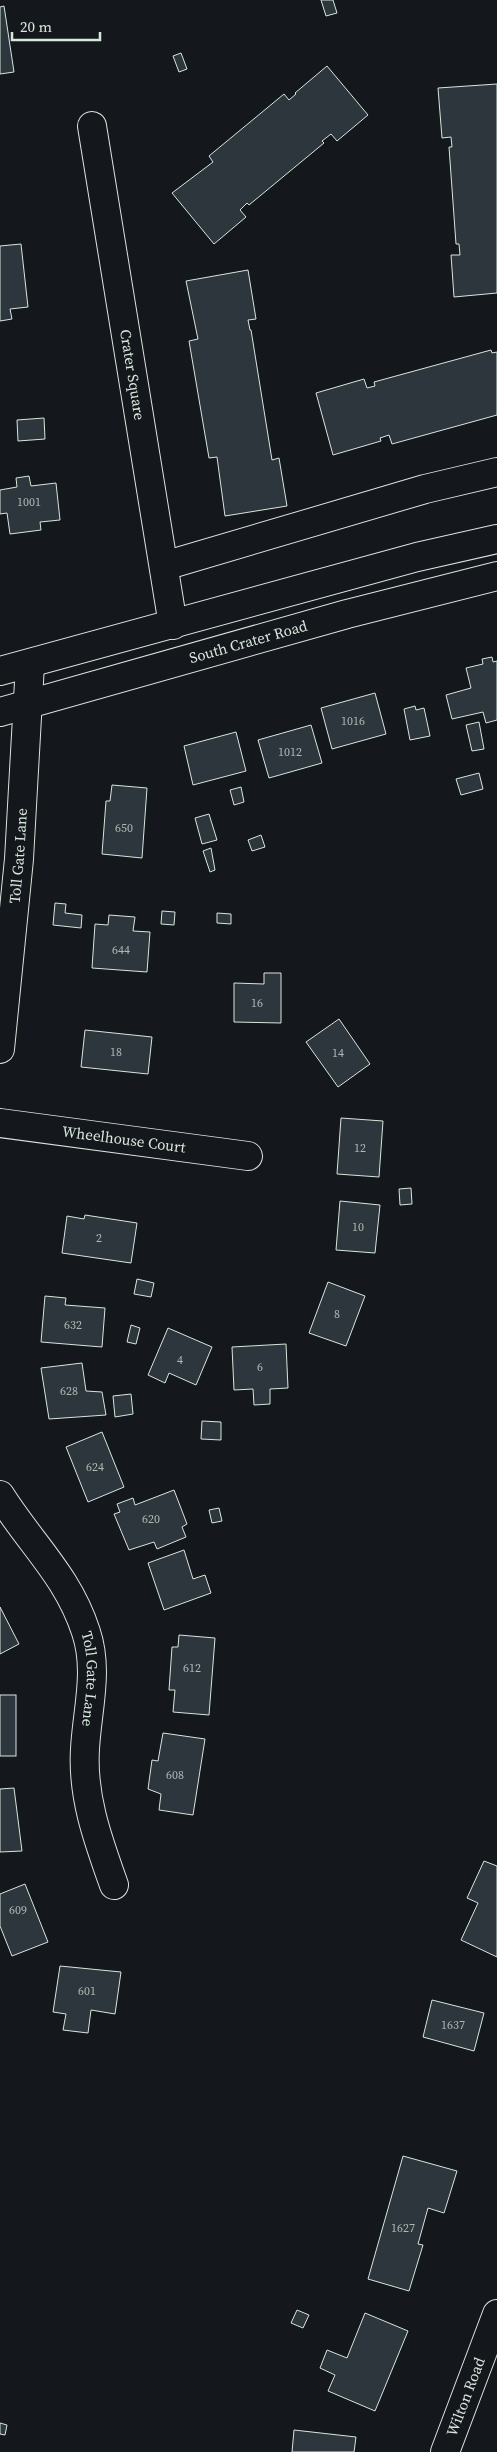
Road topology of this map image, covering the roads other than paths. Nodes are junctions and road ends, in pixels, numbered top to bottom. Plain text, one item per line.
1 (92, 126) dead end
2 (497, 472) edge
3 (497, 539) edge
4 (164, 566) junction
5 (497, 576) edge
6 (174, 625) junction
7 (30, 664) junction
8 (0, 671) edge
9 (27, 705) junction
10 (0, 712) edge
11 (0, 1049) edge
12 (0, 1123) edge
13 (248, 1156) dead end
14 (0, 1495) edge
15 (114, 1885) dead end
16 (497, 2314) edge
17 (445, 2452) edge

1 - 4 street, Crater Square
2 - 4 street
3 - 6 street
4 - 6 street, Crater Square
5 - 9 street, South Crater Road
6 - 7 street
7 - 8 street
7 - 9 street, Toll Gate Lane
9 - 10 street, South Crater Road
9 - 11 street, Toll Gate Lane
12 - 13 street, Wheelhouse Court
14 - 15 street, Toll Gate Lane
16 - 17 street, Wilton Road

